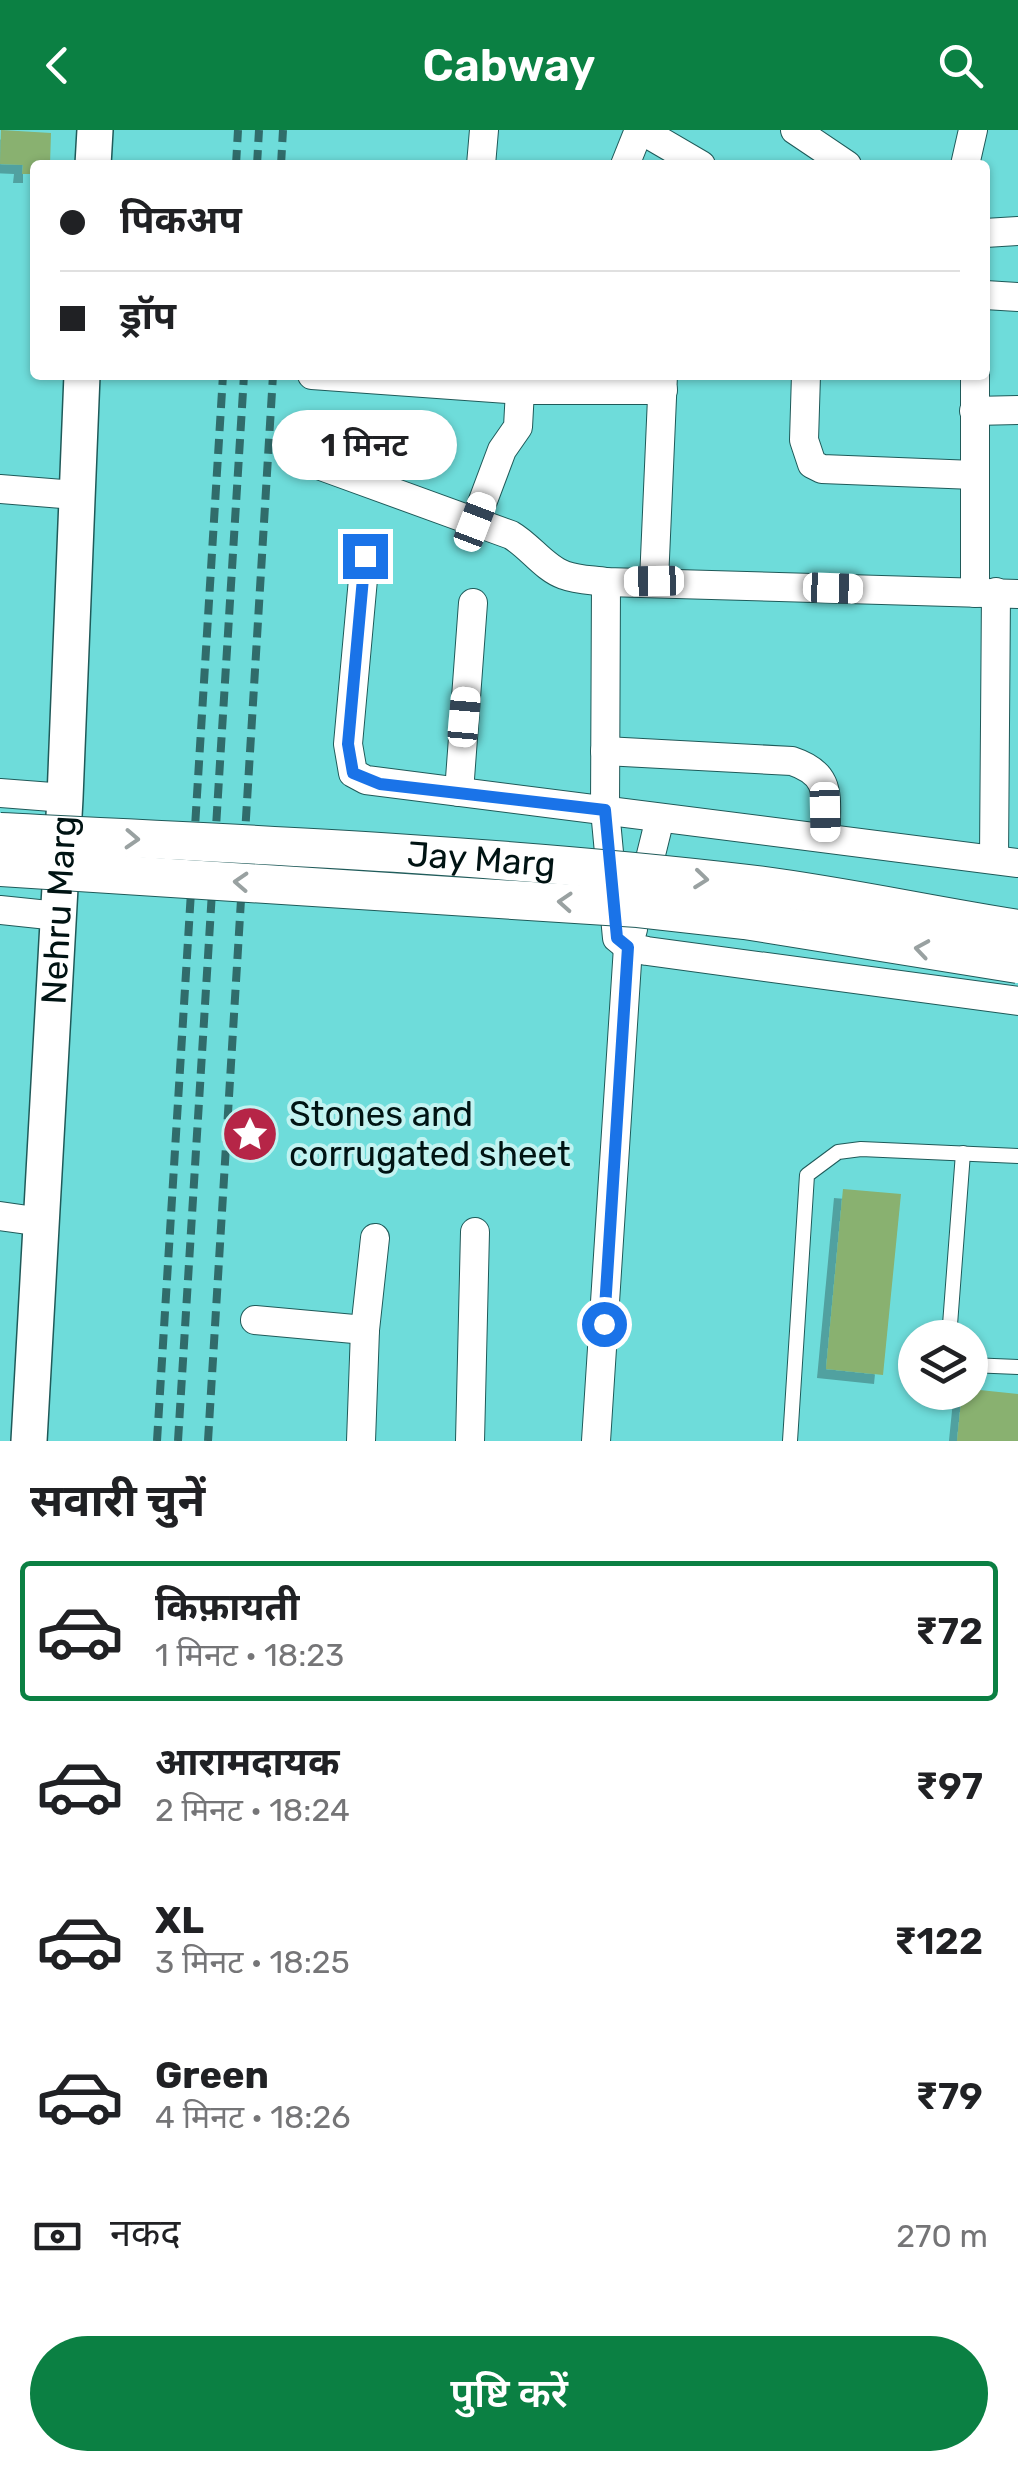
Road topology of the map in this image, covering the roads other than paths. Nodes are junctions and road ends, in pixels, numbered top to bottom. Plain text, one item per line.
1 (95, 130) edge
2 (484, 130) edge
3 (640, 130) edge
4 (796, 130) edge
5 (974, 130) edge
6 (93, 160) edge
7 (481, 160) edge
8 (627, 160) edge
9 (691, 160) edge
10 (840, 160) edge
11 (967, 160) edge
12 (1018, 231) edge
13 (990, 232) edge
14 (990, 294) edge
15 (1018, 296) edge
16 (82, 380) edge
17 (381, 380) edge
18 (806, 380) edge
19 (975, 380) edge
20 (663, 382) edge
21 (520, 390) junction
22 (1018, 410) edge
23 (974, 411) junction
24 (298, 458) dead end
25 (974, 476) junction
26 (0, 489) edge
27 (75, 495) junction
28 (475, 522) junction
29 (365, 556) dead end
30 (654, 581) junction
31 (606, 582) junction
32 (996, 593) edge
33 (474, 603) dead end
34 (605, 751) junction
35 (1006, 786) edge
36 (459, 792) junction
37 (0, 793) edge
38 (65, 798) junction
39 (605, 810) junction
40 (660, 818) junction
41 (0, 832) edge
42 (826, 836) junction
43 (1006, 861) edge
44 (0, 868) edge
45 (0, 910) edge
46 (58, 916) junction
47 (1018, 929) edge
48 (628, 947) junction
49 (1018, 964) edge
50 (1018, 1001) edge
51 (963, 1153) junction
52 (1018, 1156) edge
53 (0, 1216) edge
54 (42, 1222) junction
55 (475, 1232) dead end
56 (374, 1238) dead end
57 (255, 1320) dead end
58 (950, 1320) edge
59 (365, 1330) junction
60 (988, 1366) edge
61 (1018, 1368) edge
62 (29, 1441) edge
63 (361, 1441) edge
64 (470, 1441) edge
65 (596, 1441) edge
66 (790, 1441) edge

1 - 6 street
2 - 7 street
3 - 8 street
3 - 9 street
4 - 10 street
5 - 11 street
12 - 13 street
14 - 15 street
16 - 27 street, Nehru Marg
17 - 21 street
18 - 25 street
19 - 23 street
20 - 21 street
20 - 30 street
21 - 28 street
22 - 23 street
23 - 25 street
24 - 28 street
25 - 32 street
26 - 27 street
27 - 38 street, Nehru Marg
28 - 31 street
29 - 36 street
30 - 31 street
30 - 32 street
31 - 34 street
32 - 35 street
33 - 36 street
34 - 39 street
34 - 42 street
35 - 43 street
36 - 39 street
37 - 38 street
38 - 46 street, Nehru Marg
39 - 40 street
39 - 48 street
40 - 42 street
40 - 48 street
41 -> 47 main road, Jay Marg, bridge
42 - 43 street
49 -> 44 main road, Jay Marg, bridge
45 - 46 street
46 - 54 street, Nehru Marg
48 - 50 street
48 - 65 street
51 - 52 lane
51 - 58 lane
51 - 66 lane
53 - 54 street
54 - 62 street, Nehru Marg
55 - 64 street
56 - 59 street
57 - 59 street
59 - 63 street
60 - 61 lane

